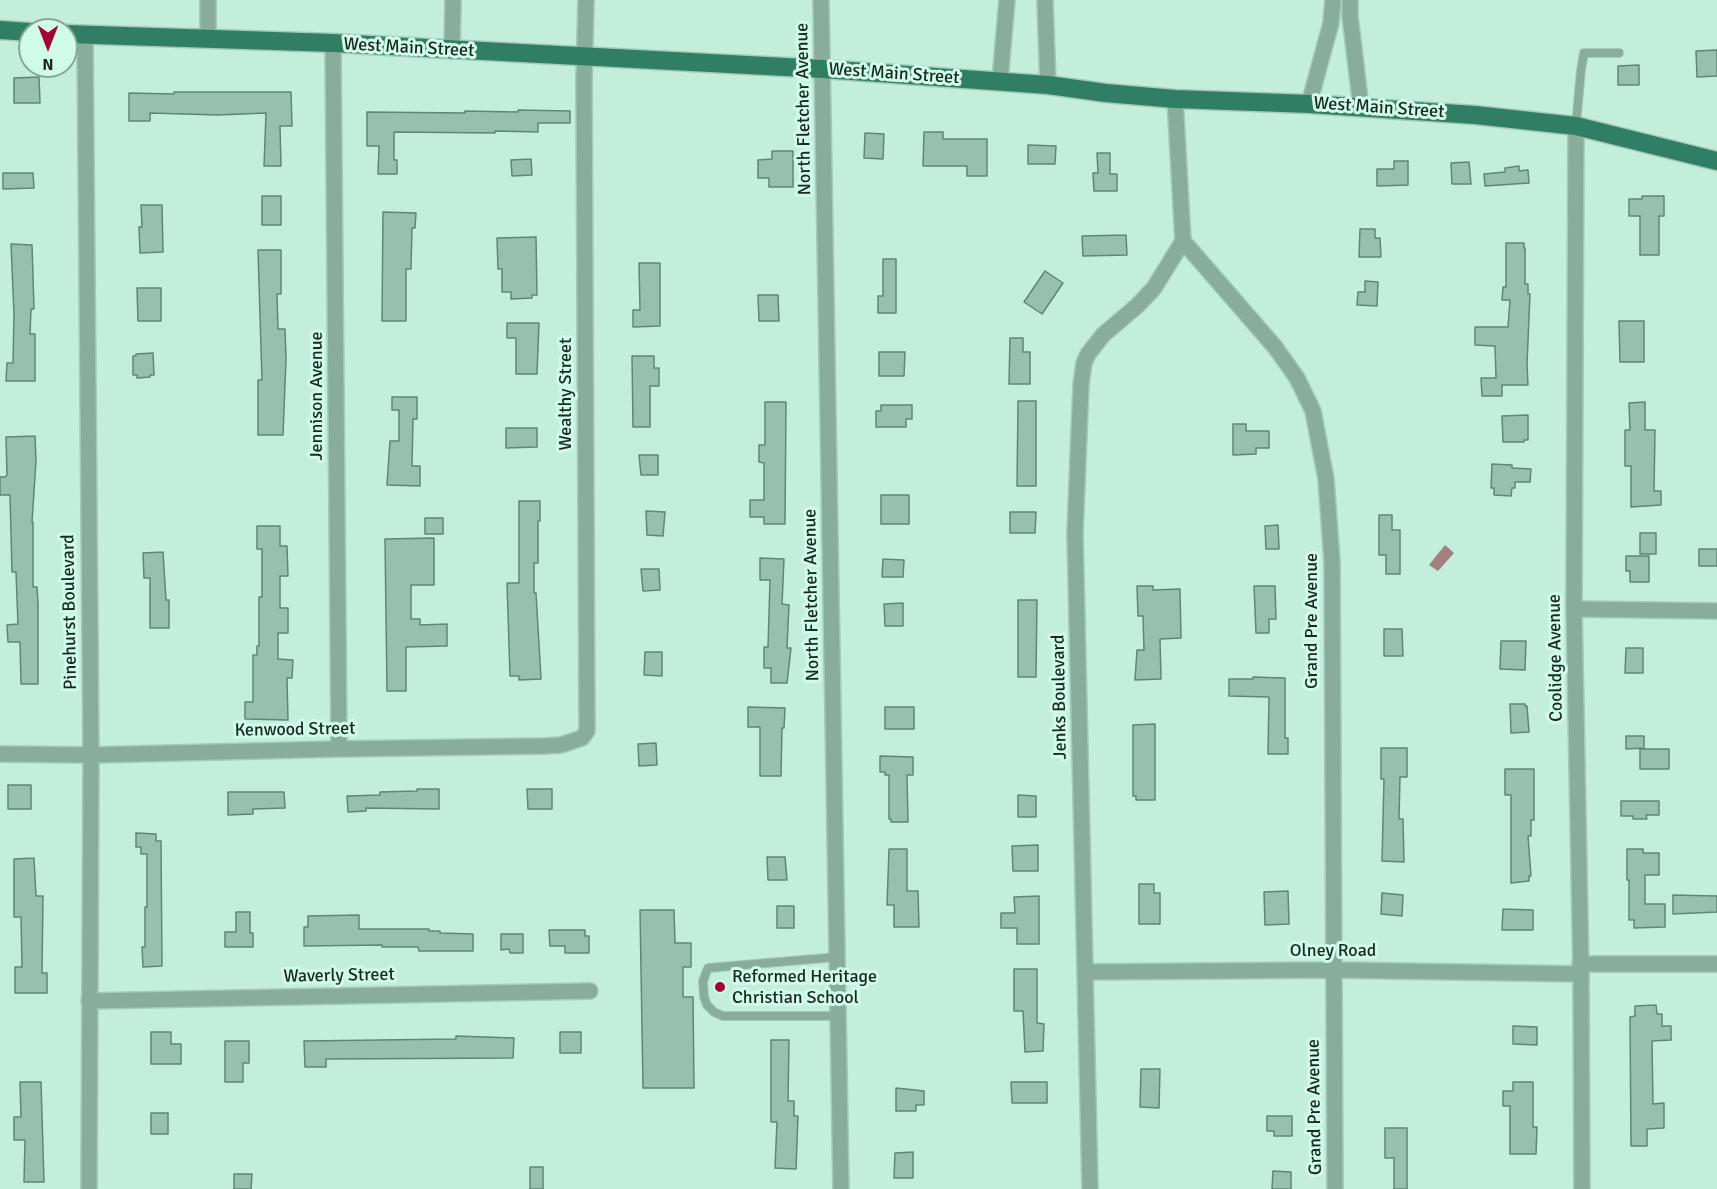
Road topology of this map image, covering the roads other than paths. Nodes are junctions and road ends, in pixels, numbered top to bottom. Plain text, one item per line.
1 (208, 0) edge
2 (453, 0) edge
3 (586, 0) edge
4 (821, 0) edge
5 (1007, 0) edge
6 (1045, 0) edge
7 (1333, 0) edge
8 (1350, 0) edge
9 (0, 30) edge
10 (18, 31) edge
11 (78, 34) edge
12 (85, 34) junction
13 (208, 39) junction
14 (333, 43) junction
15 (452, 51) junction
16 (1619, 53) dead end
17 (584, 57) junction
18 (823, 69) junction
19 (1000, 81) junction
20 (1048, 85) junction
21 (1175, 99) junction
22 (1309, 104) junction
23 (1361, 107) junction
24 (1576, 126) junction
25 (1717, 161) edge
26 (1183, 241) junction
27 (1574, 609) junction
28 (1717, 611) edge
29 (586, 731) joint
30 (339, 748) junction
31 (0, 754) edge
32 (91, 755) junction
33 (837, 957) junction
34 (1717, 964) edge
35 (1581, 969) junction
36 (1333, 970) junction
37 (1085, 972) junction
38 (590, 991) dead end
39 (89, 1001) junction
40 (838, 1017) junction
41 (89, 1189) edge
42 (841, 1189) edge
43 (1090, 1189) edge
44 (1335, 1189) edge
45 (1582, 1189) edge

1 - 13 street
2 - 15 street
3 - 17 street, Wealthy Street
4 - 18 street, North Fletcher Avenue
5 - 19 street
6 - 20 street
7 - 22 street
8 - 23 street
9 - 10 main road
11 - 12 main road, West Main Street
12 - 13 main road, West Main Street
12 - 32 street, Pinehurst Boulevard
13 - 14 main road, West Main Street
14 - 15 main road, West Main Street
14 - 30 street, Jennison Avenue
15 - 17 main road, West Main Street
16 - 24 lane
17 - 18 main road, West Main Street
17 - 29 street, Wealthy Street
18 - 19 main road, West Main Street
18 - 33 street, North Fletcher Avenue
19 - 20 main road, West Main Street
20 - 21 main road, West Main Street
21 - 22 main road, West Main Street
21 - 26 street
22 - 23 main road, West Main Street
23 - 24 main road, West Main Street
24 - 25 main road, West Main Street
24 - 27 street, Coolidge Avenue
26 - 36 street, Grand Pre Avenue
26 - 37 street, Jenks Boulevard
27 - 28 street
27 - 35 street, Coolidge Avenue
29 - 30 street, Kenwood Street
30 - 32 street, Kenwood Street
31 - 32 street, Kenwood Street
32 - 39 street, Pinehurst Boulevard
33 - 40 street, North Fletcher Avenue
33 - 40 lane
34 - 35 street, Olney Road
35 - 36 street, Olney Road
35 - 45 street, Coolidge Avenue
36 - 37 street, Olney Road
36 - 44 street, Grand Pre Avenue
37 - 43 street, Jenks Boulevard
38 - 39 street, Waverly Street
39 - 41 street, Pinehurst Boulevard
40 - 42 street, North Fletcher Avenue

